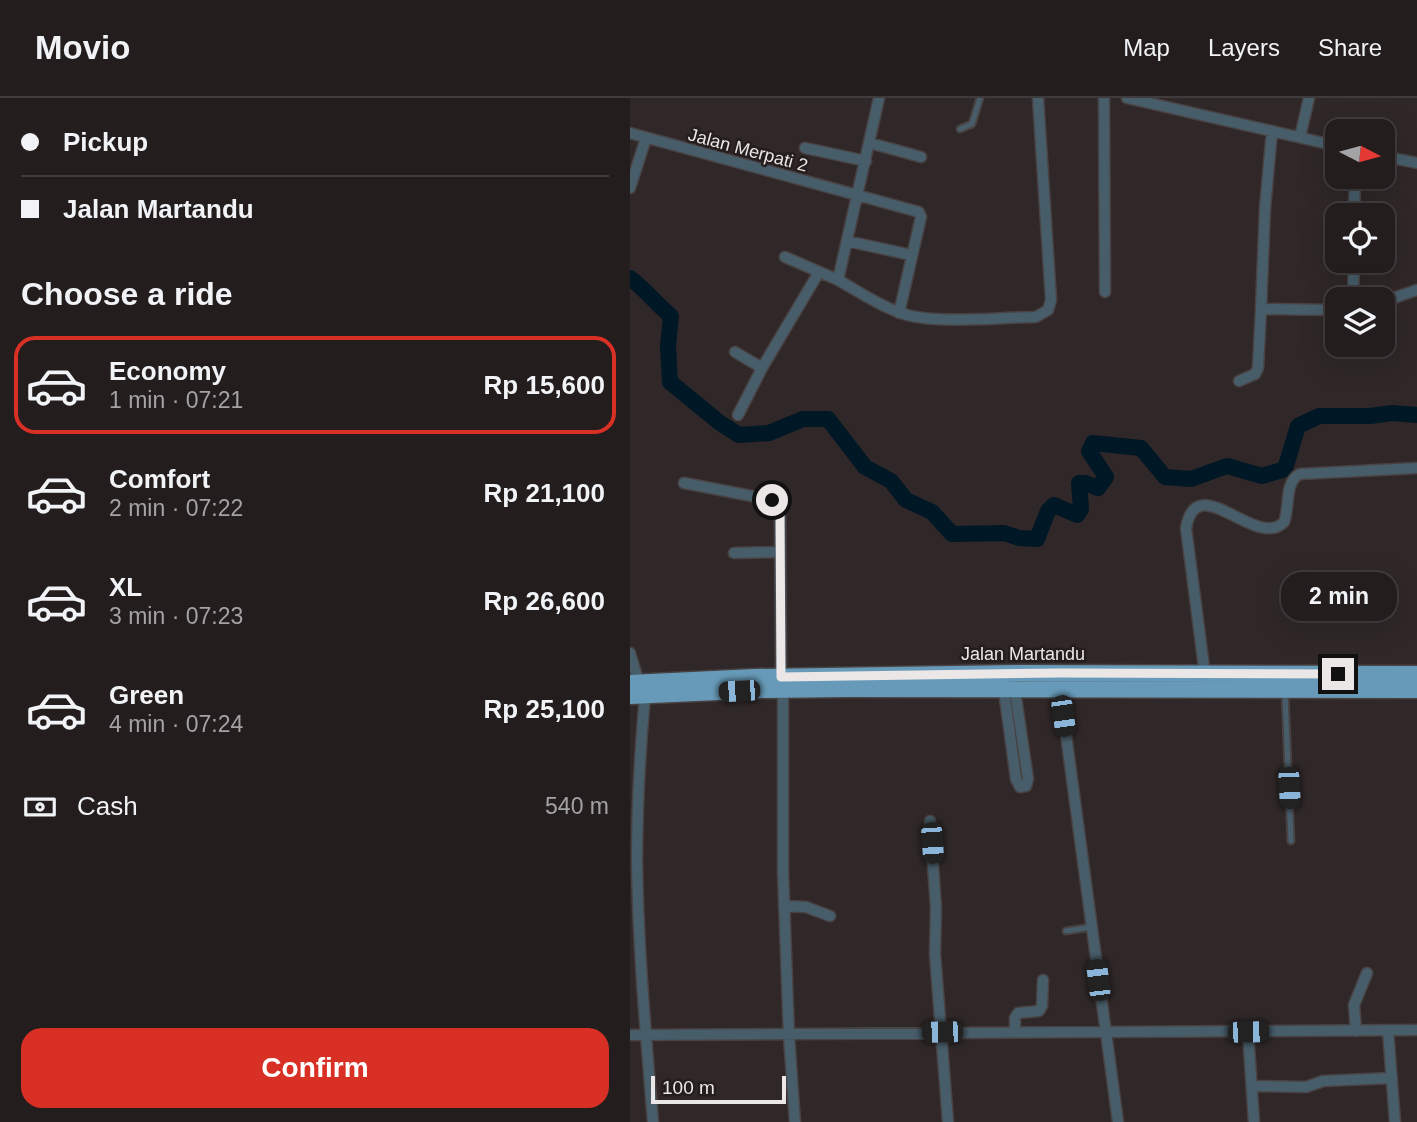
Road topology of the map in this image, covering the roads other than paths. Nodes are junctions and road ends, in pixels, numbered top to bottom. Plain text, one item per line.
1 (880, 98) edge
2 (980, 98) edge
3 (1038, 98) edge
4 (1104, 98) edge
5 (1127, 98) edge
6 (1308, 98) edge
7 (960, 129) dead end
8 (1272, 131) junction
9 (630, 133) edge
10 (1300, 136) junction
11 (646, 138) junction
12 (870, 143) junction
13 (1325, 143) edge
14 (805, 148) dead end
15 (921, 157) dead end
16 (1395, 159) edge
17 (866, 161) junction
18 (1417, 163) edge
19 (630, 188) edge
20 (858, 196) junction
21 (847, 241) junction
22 (911, 255) junction
23 (785, 257) dead end
24 (819, 272) junction
25 (838, 280) junction
26 (1417, 290) edge
27 (1105, 292) dead end
28 (1395, 298) edge
29 (1261, 309) junction
30 (1325, 310) edge
31 (899, 313) junction
32 (735, 352) dead end
33 (762, 368) junction
34 (1240, 381) dead end
35 (738, 415) dead end
36 (1417, 468) edge
37 (684, 484) dead end
38 (780, 552) junction
39 (734, 553) dead end
40 (630, 653) edge
41 (1417, 674) edge
42 (1205, 675) junction
43 (845, 682) junction
44 (782, 683) junction
45 (636, 690) edge
46 (1060, 690) junction
47 (1417, 690) edge
48 (1010, 691) junction
49 (1285, 691) junction
50 (930, 821) dead end
51 (1291, 841) dead end
52 (784, 906) junction
53 (830, 916) dead end
54 (1092, 927) junction
55 (1066, 931) dead end
56 (1367, 973) dead end
57 (1043, 980) dead end
58 (1388, 1030) junction
59 (1417, 1030) edge
60 (1356, 1031) junction
61 (942, 1032) junction
62 (1104, 1032) junction
63 (1248, 1032) junction
64 (1015, 1033) junction
65 (646, 1034) junction
66 (630, 1035) edge
67 (789, 1035) junction
68 (1392, 1078) junction
69 (1252, 1086) junction
70 (653, 1122) edge
71 (795, 1122) edge
72 (948, 1122) edge
73 (1118, 1122) edge
74 (1254, 1122) edge
75 (1395, 1122) edge

1 - 12 street
2 - 7 lane
3 - 31 street
4 - 27 street
5 - 8 street
6 - 10 street
8 - 10 street
8 - 29 street
9 - 11 street, Jalan Merpati 2
10 - 13 street
11 - 19 street
11 - 20 street, Jalan Merpati 2
12 - 15 street
12 - 17 street
14 - 17 street
16 - 18 street
17 - 20 street
20 - 21 street
20 - 22 street, Jalan Merpati 2
21 - 22 street
21 - 25 street
22 - 31 street
23 - 24 street
24 - 25 street
24 - 33 street
25 - 31 street
26 - 28 street
29 - 30 street
29 - 34 street
32 - 33 street
33 - 35 street
36 - 42 street
37 - 38 street
38 - 39 street
38 - 44 street
40 - 45 street
41 - 42 highway, Jalan Martandu
42 - 43 highway, Jalan Martandu
43 - 44 highway, Jalan Martandu
43 - 48 highway, Jalan Martandu
44 - 45 highway, Jalan Martandu
44 - 52 street
45 - 65 street
46 - 48 highway, Jalan Martandu
46 - 49 highway, Jalan Martandu
46 - 54 street
47 - 49 highway, Jalan Martandu
48 - 48 street
49 - 51 lane
50 - 61 street
52 - 53 street
52 - 67 street
54 - 55 lane
54 - 62 street
56 - 60 street
57 - 64 street
58 - 59 street
58 - 60 street
58 - 68 street
60 - 63 street
61 - 64 street
61 - 67 street
61 - 72 street
62 - 63 street
62 - 64 street
62 - 73 street
63 - 69 street
65 - 66 street
65 - 67 street
65 - 70 street
67 - 71 street
68 - 69 street
68 - 75 street
69 - 74 street

